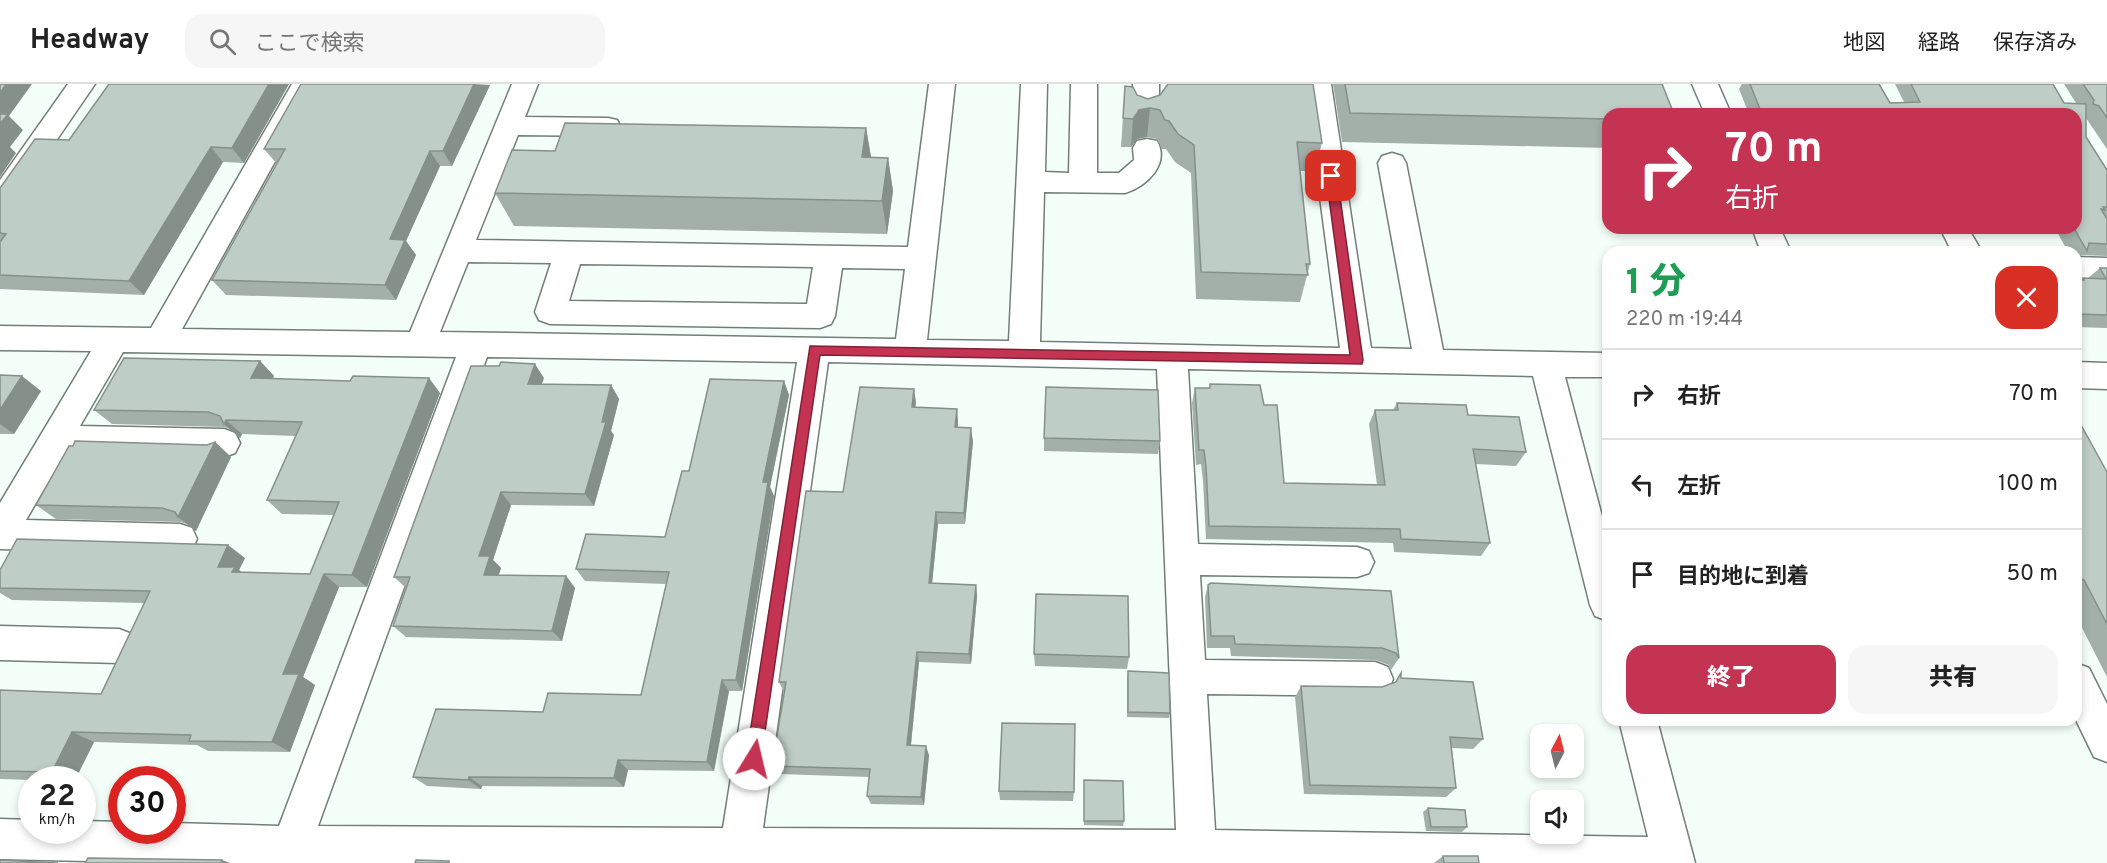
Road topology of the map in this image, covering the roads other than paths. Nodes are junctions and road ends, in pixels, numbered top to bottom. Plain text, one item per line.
1 (82, 84) edge
2 (305, 84) edge
3 (525, 84) edge
4 (942, 84) edge
5 (1034, 84) edge
6 (1084, 84) edge
7 (1146, 84) edge
8 (1318, 84) edge
9 (1705, 84) edge
10 (1715, 108) edge
11 (1146, 116) edge
12 (508, 126) junction
13 (629, 128) edge
14 (1147, 148) dead end
15 (1392, 163) dead end
16 (1030, 182) junction
17 (1083, 183) junction
18 (0, 201) edge
19 (457, 251) junction
20 (569, 253) junction
21 (830, 257) junction
22 (921, 258) junction
23 (2082, 268) edge
24 (2107, 269) edge
25 (0, 338) edge
26 (114, 340) junction
27 (160, 340) junction
28 (420, 344) junction
29 (476, 345) junction
30 (814, 350) junction
31 (910, 351) junction
32 (1024, 353) junction
33 (1172, 356) junction
34 (1357, 360) junction
35 (1430, 362) junction
36 (1546, 364) junction
37 (1602, 365) edge
38 (2082, 375) edge
39 (2107, 376) edge
40 (55, 439) junction
41 (224, 443) edge
42 (0, 534) edge
43 (180, 538) dead end
44 (1182, 559) junction
45 (1357, 562) dead end
46 (1602, 582) edge
47 (0, 644) edge
48 (119, 646) dead end
49 (1188, 677) junction
50 (1375, 679) dead end
51 (2082, 692) edge
52 (1640, 726) edge
53 (2107, 744) edge
54 (0, 839) edge
55 (288, 854) edge
56 (739, 856) edge
57 (1197, 856) edge
58 (1674, 860) edge

1 - 18 street
2 - 27 street
3 - 12 street
4 - 22 street
5 - 16 street
6 - 17 street
7 - 11 street
8 - 34 street
9 - 10 street
12 - 13 street
12 - 19 street
14 - 17 street
15 - 35 street
16 - 17 street
16 - 32 street
19 - 20 street
19 - 28 street
20 - 21 street
20 - 21 street
21 - 22 street
22 - 31 street
23 - 24 street
25 - 26 street
26 - 27 street
26 - 40 street
27 - 28 street
28 - 29 street
29 - 30 street
29 - 55 street
30 - 31 street
30 - 56 street
31 - 32 street
32 - 33 street
33 - 34 street
33 - 44 street
34 - 35 street
35 - 36 street
36 - 37 street
36 - 46 street
38 - 39 street
40 - 41 street
40 - 42 street
42 - 43 street
44 - 45 street
44 - 49 street
47 - 48 street
49 - 50 street
49 - 57 street
51 - 53 street
52 - 58 street
54 - 55 street
55 - 56 street
56 - 57 street
57 - 58 street

